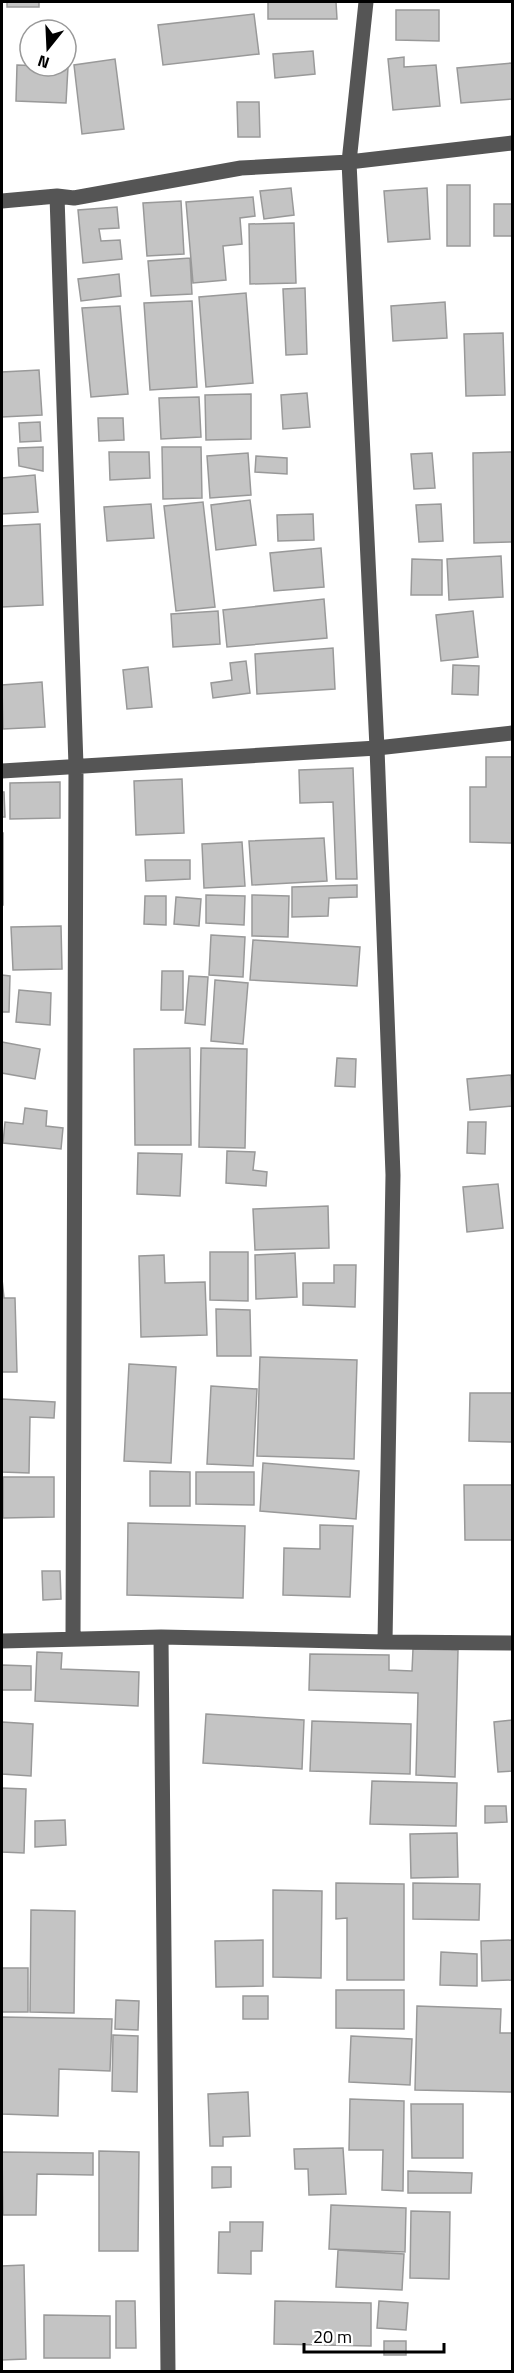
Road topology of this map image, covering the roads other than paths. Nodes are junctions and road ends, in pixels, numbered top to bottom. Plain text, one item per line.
1 (366, 2) edge
2 (513, 143) edge
3 (349, 162) junction
4 (57, 196) junction
5 (2, 201) edge
6 (513, 733) edge
7 (377, 748) junction
8 (76, 766) junction
9 (2, 771) edge
10 (161, 1637) junction
11 (72, 1640) junction
12 (2, 1641) edge
13 (385, 1642) junction
14 (513, 1642) edge
15 (168, 2372) edge

1 - 3 street
2 - 3 street
3 - 4 street
3 - 7 street
4 - 5 street
4 - 8 street
6 - 7 street
7 - 8 street
7 - 13 street
8 - 9 street
8 - 11 street
10 - 11 street
10 - 13 street
10 - 15 street
11 - 12 street
13 - 14 street

